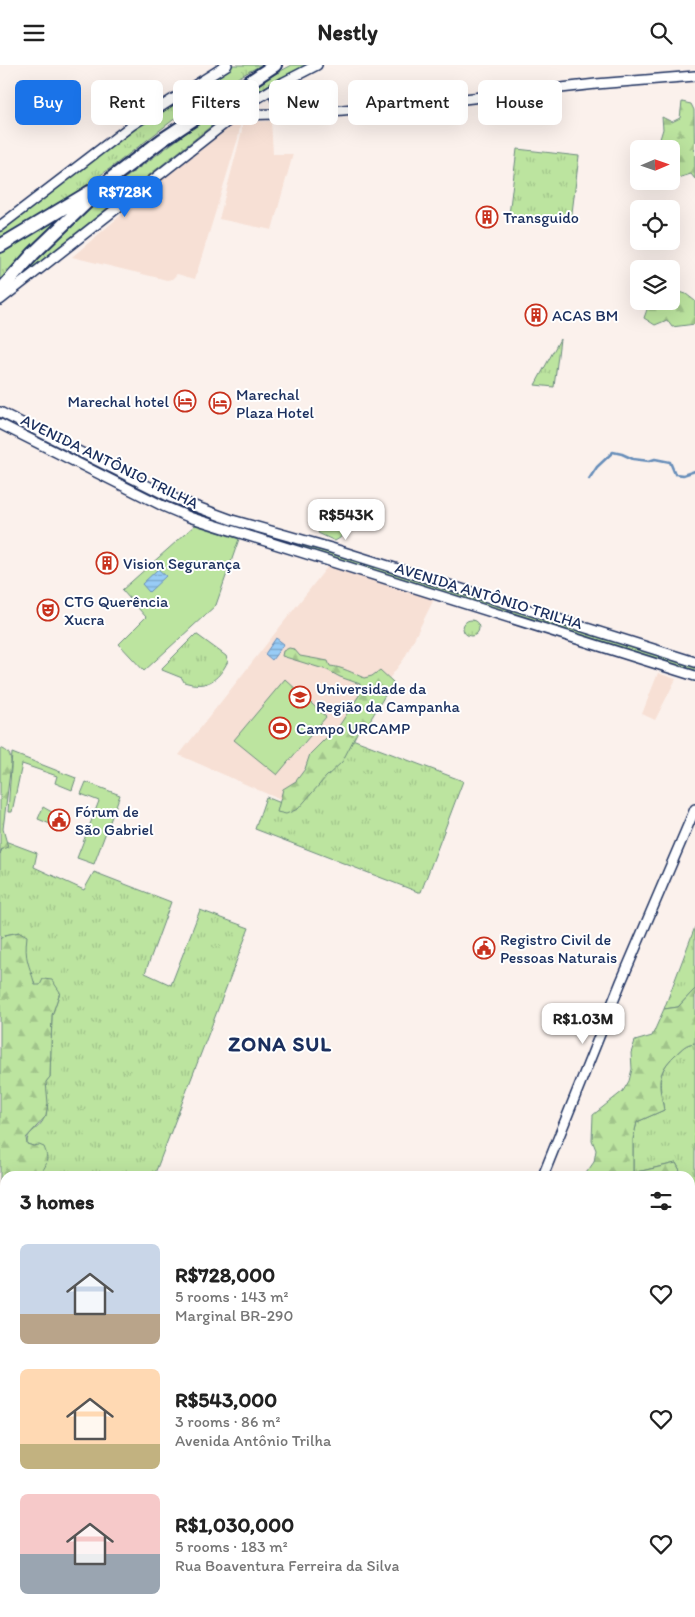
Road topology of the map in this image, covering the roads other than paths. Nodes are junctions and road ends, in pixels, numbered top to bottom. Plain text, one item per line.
1 (227, 65) edge
2 (275, 65) edge
3 (317, 65) edge
4 (695, 76) edge
5 (289, 80) edge
6 (338, 110) edge
7 (222, 125) edge
8 (114, 177) junction
9 (0, 226) edge
10 (0, 246) edge
11 (0, 291) edge
12 (0, 300) edge
13 (0, 412) edge
14 (0, 424) edge
15 (695, 662) edge
16 (695, 676) edge
17 (695, 809) edge
18 (545, 1171) edge

1 - 9 main road
2 - 8 highway
3 - 5 main road
4 - 6 main road
7 - 12 main road
8 - 10 highway
8 - 11 highway
13 - 15 main road, AVENIDA ANTÔNIO TRILHA
14 - 16 main road, AVENIDA ANTÔNIO TRILHA
17 - 18 main road

